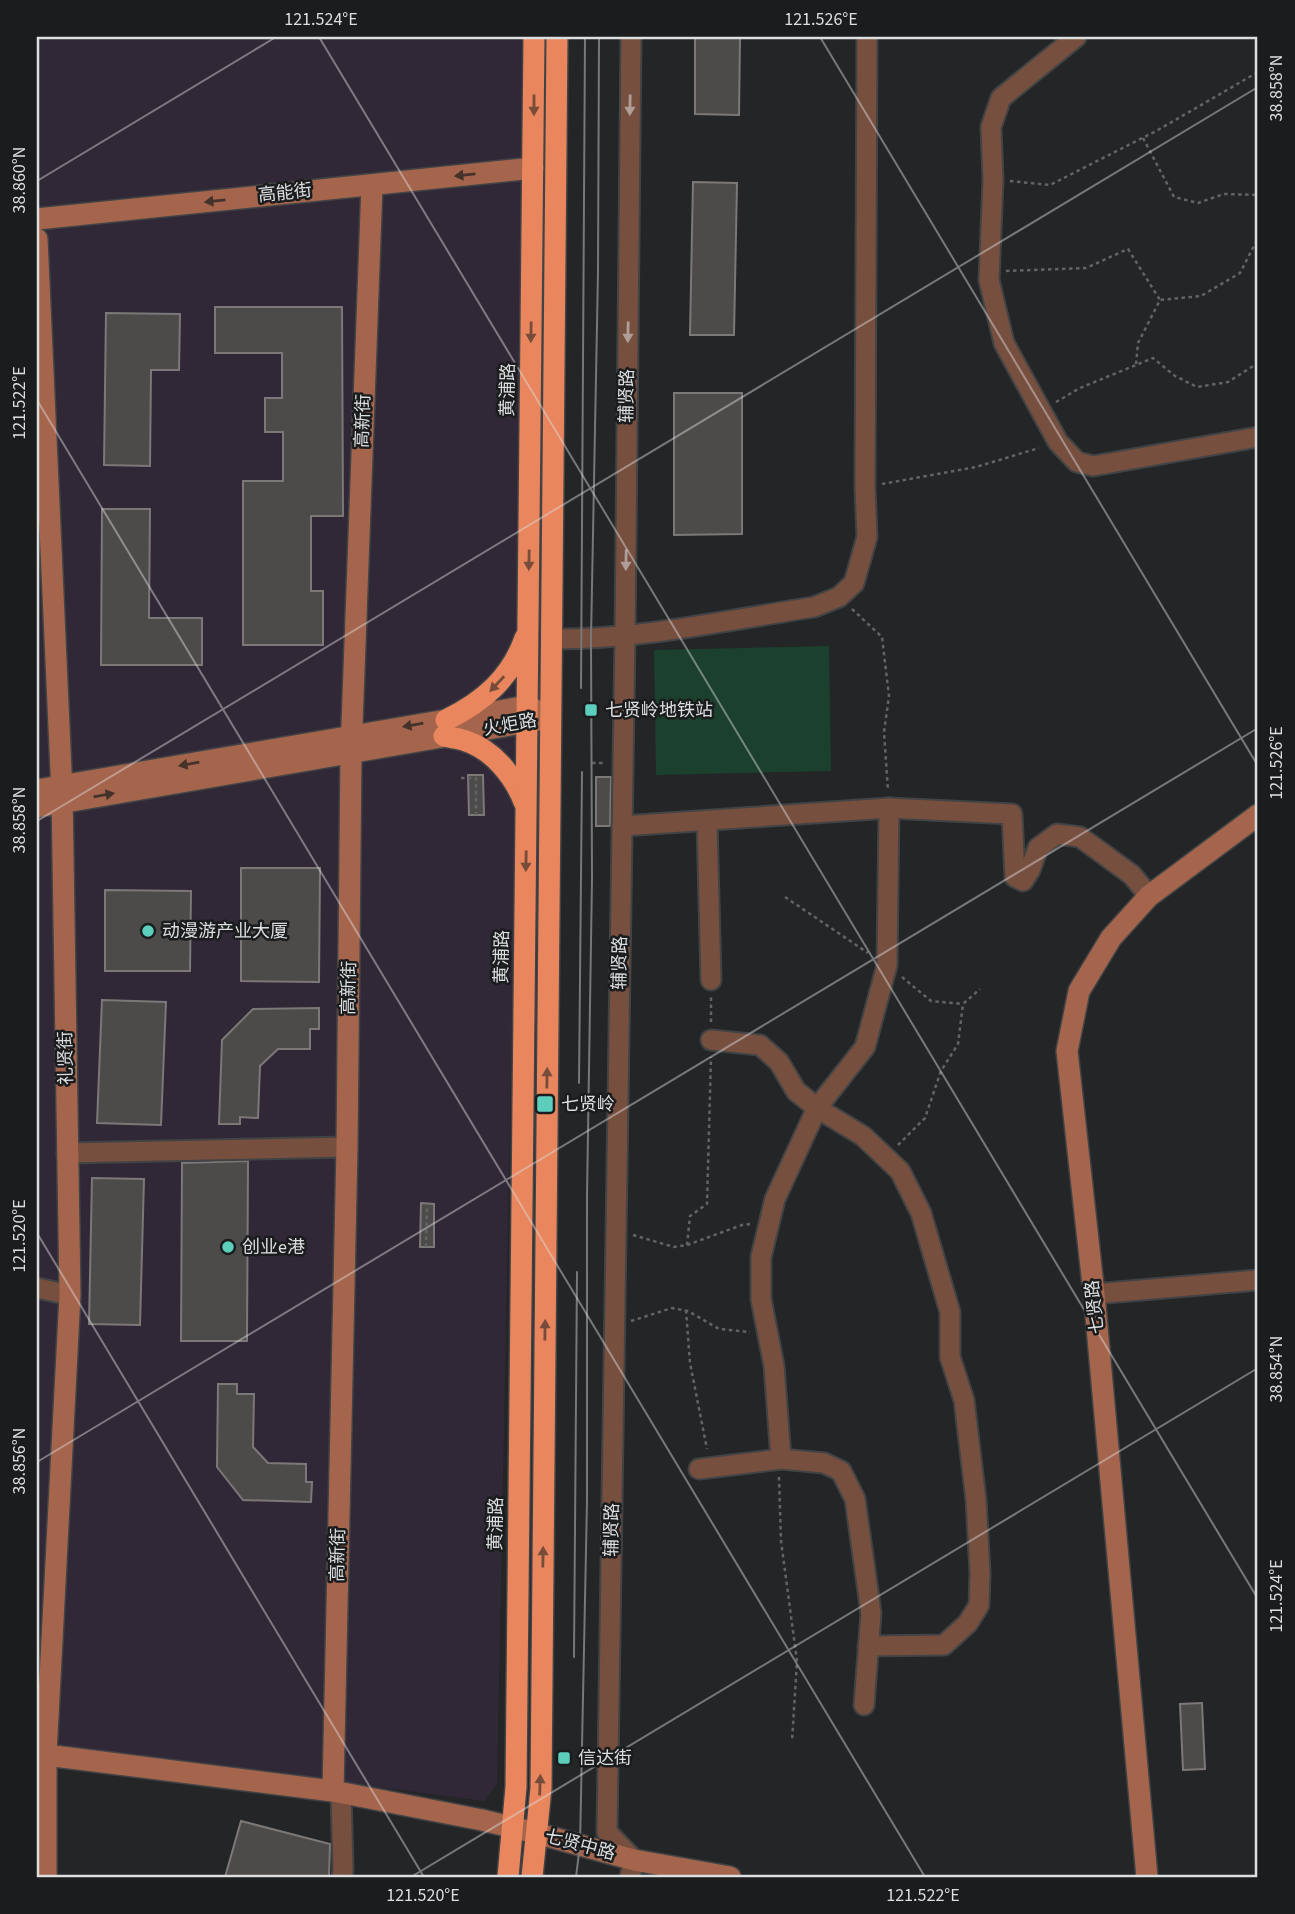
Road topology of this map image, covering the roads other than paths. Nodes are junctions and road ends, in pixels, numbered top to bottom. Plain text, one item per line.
1 (534, 37) edge
2 (557, 37) edge
3 (631, 37) edge
4 (867, 37) edge
5 (1076, 37) edge
6 (533, 168) junction
7 (372, 184) junction
8 (37, 219) edge
9 (37, 239) edge
10 (1258, 437) edge
11 (528, 630) junction
12 (625, 636) junction
13 (551, 639) junction
14 (527, 714) junction
15 (550, 718) junction
16 (445, 728) junction
17 (351, 744) junction
18 (37, 790) edge
19 (62, 794) junction
20 (37, 807) edge
21 (889, 807) junction
22 (527, 809) junction
23 (1258, 815) edge
24 (707, 821) junction
25 (622, 826) junction
26 (1150, 895) junction
27 (711, 980) road end
28 (711, 1040) road end
29 (817, 1108) junction
30 (348, 1146) junction
31 (67, 1153) junction
32 (1258, 1280) edge
33 (37, 1288) edge
34 (1094, 1294) junction
35 (69, 1295) junction
36 (780, 1459) junction
37 (705, 1468) road end
38 (868, 1646) junction
39 (864, 1705) dead end
40 (41, 1754) edge
41 (337, 1792) junction
42 (513, 1827) junction
43 (536, 1833) junction
44 (632, 1868) edge
45 (46, 1877) edge
46 (342, 1877) edge
47 (508, 1877) edge
48 (532, 1877) edge
49 (730, 1877) edge
50 (1147, 1877) edge

1 -> 6 highway, 黄浦路
2 - 13 highway
3 -> 12 street, 辅贤路
4 - 12 street
5 - 10 street
6 -> 7 street, 高能街
6 -> 11 highway, 黄浦路
7 -> 8 street, 高能街
7 - 17 street, 高新街
9 - 19 street, 礼贤街
11 - 14 highway, 黄浦路
11 -> 16 highway
12 - 13 street
12 - 25 street, 辅贤路
13 - 15 highway
14 - 15 street, 火炬路
14 - 16 street, 火炬路
14 - 22 highway, 黄浦路
43 -> 15 highway
16 - 17 street, 火炬路
16 - 22 highway
17 - 19 street, 火炬路
17 - 30 street, 高新街
18 - 19 street, 火炬路
19 - 20 street, 火炬路
19 - 31 street, 礼贤街
21 - 24 street
21 - 26 street
21 - 29 street
22 -> 42 highway, 黄浦路
23 - 26 street, 七贤路
24 - 25 street
24 - 27 street
25 - 44 street, 辅贤路
26 - 34 street, 七贤路
28 - 29 street
29 - 36 street
29 - 38 street
30 - 31 street
30 - 41 street, 高新街
31 - 35 street, 礼贤街
32 - 34 street
33 - 35 street
34 - 50 street, 七贤路
35 - 40 street, 礼贤街
36 - 37 street
36 - 38 street
38 - 39 street
40 - 41 street
40 - 45 street, 礼贤街
41 - 42 street
41 - 46 street
42 - 43 street, 七贤中路
42 - 47 highway, 黄浦路
43 - 44 street, 七贤中路
43 - 48 highway
44 - 49 street, 七贤中路

